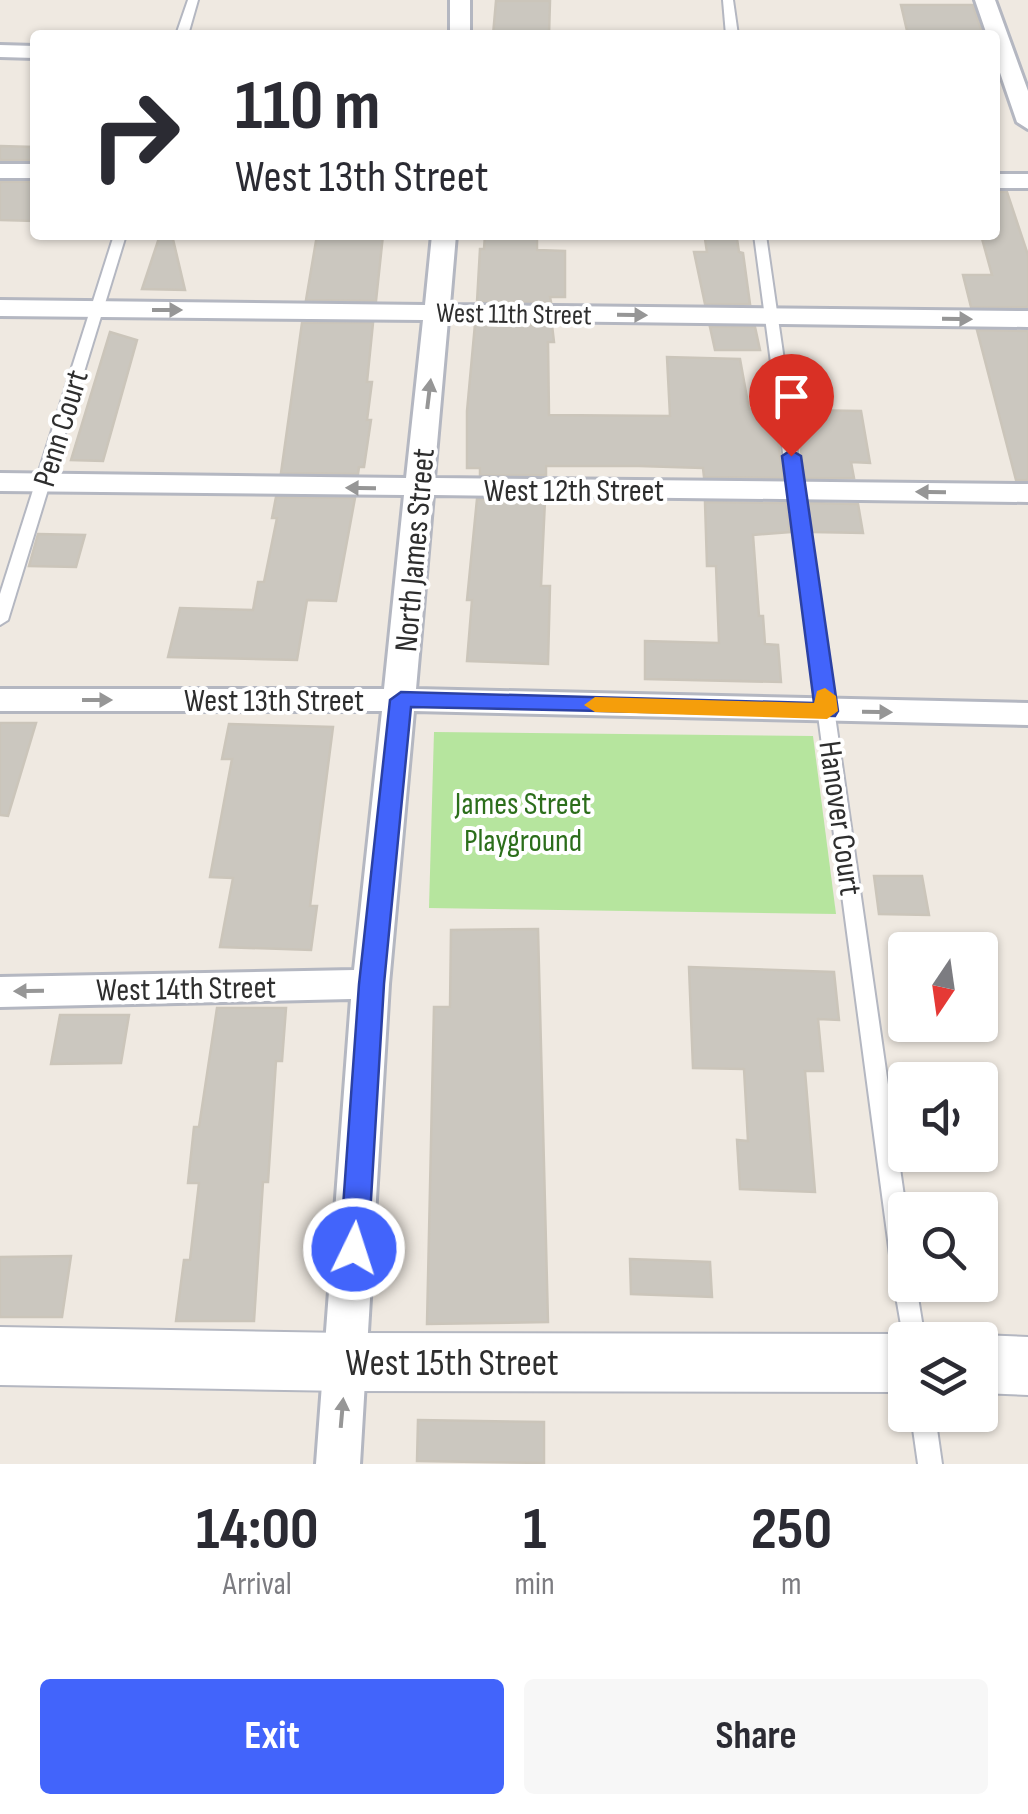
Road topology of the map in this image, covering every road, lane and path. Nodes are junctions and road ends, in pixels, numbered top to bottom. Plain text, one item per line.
1 (193, 0) edge
2 (460, 0) edge
3 (728, 0) edge
4 (984, 0) edge
5 (184, 30) edge
6 (460, 30) edge
7 (731, 30) edge
8 (992, 30) edge
9 (0, 51) edge
10 (30, 52) edge
11 (1000, 60) edge
12 (1028, 122) edge
13 (0, 171) edge
14 (30, 172) edge
15 (1000, 181) edge
16 (1028, 181) edge
17 (118, 240) edge
18 (444, 240) edge
19 (761, 240) edge
20 (0, 308) edge
21 (97, 310) junction
22 (439, 312) junction
23 (772, 316) junction
24 (1028, 319) edge
25 (0, 482) edge
26 (43, 482) junction
27 (418, 489) junction
28 (796, 491) junction
29 (1028, 494) edge
30 (0, 620) edge
31 (0, 700) edge
32 (401, 700) junction
33 (827, 711) junction
34 (1028, 714) edge
35 (372, 984) junction
36 (0, 992) edge
37 (892, 1192) edge
38 (0, 1356) edge
39 (346, 1362) junction
40 (888, 1363) edge
41 (998, 1365) edge
42 (1028, 1366) edge
43 (925, 1432) edge
44 (338, 1464) edge
45 (930, 1464) edge

1 - 5 lane
2 - 6 street
3 - 7 lane
4 - 8 street
9 - 10 street
11 - 12 street
13 - 14 street
15 - 16 street
17 - 21 lane, Penn Court
18 - 22 street, North James Street
19 - 23 lane, Hanover Court
20 - 21 street, West 11th Street
21 -> 22 street, West 11th Street
21 - 26 lane, Penn Court
22 -> 23 street, West 11th Street
27 -> 22 street, North James Street
23 -> 24 street, West 11th Street
23 - 28 lane, Hanover Court
25 - 26 street, West 12th Street
27 -> 26 street, West 12th Street
26 - 30 lane, Penn Court
27 - 28 street, West 12th Street
27 - 32 street, North James Street
29 -> 28 street, West 12th Street
28 - 33 lane, Hanover Court
31 -> 32 street, West 13th Street
32 - 33 street, West 13th Street
32 - 35 street, North James Street
33 -> 34 street, West 13th Street
33 - 37 lane, Hanover Court
35 -> 36 street, West 14th Street
35 - 39 street, North James Street
38 - 39 main road, West 15th Street
39 - 40 main road, West 15th Street
44 -> 39 street, North James Street
41 - 42 main road
43 - 45 lane

